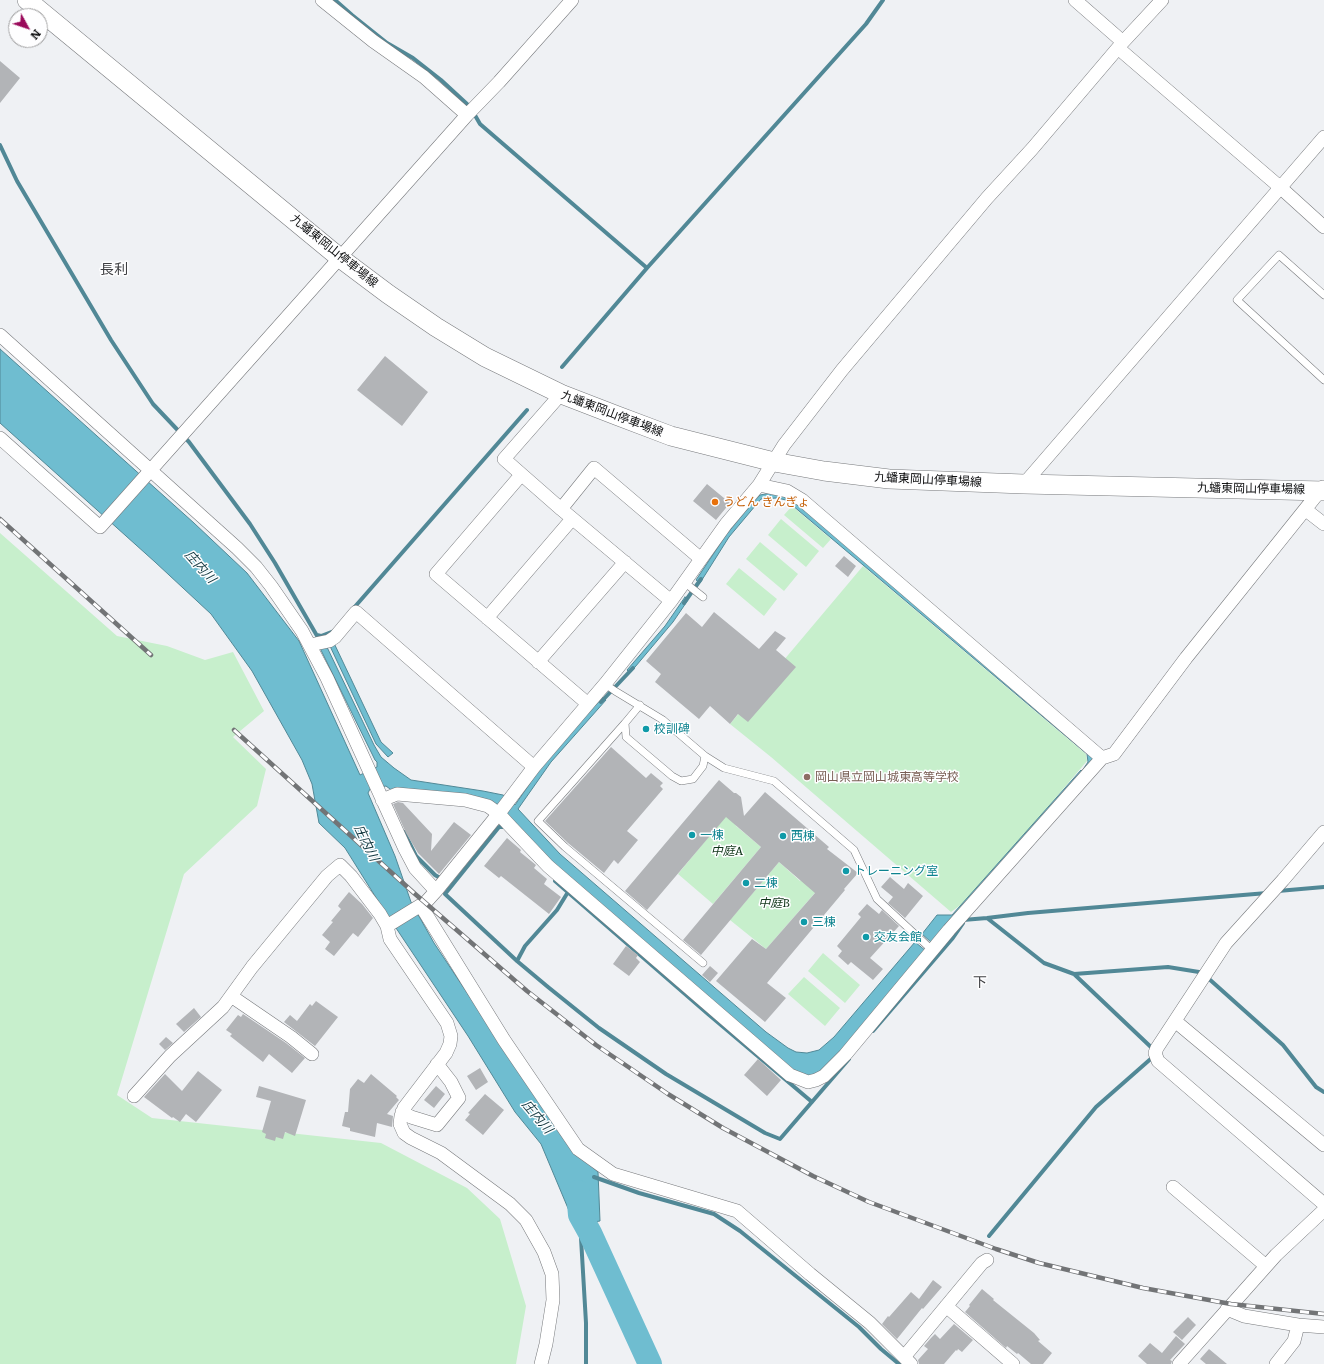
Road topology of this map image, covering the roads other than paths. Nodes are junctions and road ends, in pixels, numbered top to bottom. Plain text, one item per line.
1 (27, 0) edge
2 (322, 0) edge
3 (572, 0) edge
4 (1075, 0) edge
5 (1162, 0) edge
6 (1120, 45) junction
7 (470, 111) junction
8 (1324, 137) edge
9 (1281, 188) junction
10 (1324, 227) edge
11 (340, 258) junction
12 (1324, 295) edge
13 (0, 335) edge
14 (1324, 380) edge
15 (560, 394) junction
16 (0, 438) edge
17 (774, 462) junction
18 (149, 472) junction
19 (521, 475) junction
20 (1024, 484) junction
21 (759, 485) junction
22 (1323, 489) edge
23 (561, 509) junction
24 (1306, 510) junction
25 (572, 518) junction
26 (1324, 524) edge
27 (701, 559) junction
28 (625, 562) junction
29 (690, 586) junction
30 (703, 598) dead end
31 (671, 601) junction
32 (487, 618) junction
33 (316, 643) junction
34 (538, 662) junction
35 (610, 687) junction
36 (588, 704) junction
37 (640, 705) junction
38 (625, 723) junction
39 (705, 756) junction
40 (1102, 758) junction
41 (534, 767) junction
42 (384, 797) junction
43 (500, 813) junction
44 (1324, 832) edge
45 (436, 891) junction
46 (419, 907) junction
47 (390, 925) junction
48 (931, 948) junction
49 (703, 963) dead end
50 (231, 996) junction
51 (1175, 1021) junction
52 (312, 1054) dead end
53 (437, 1064) junction
54 (134, 1096) dead end
55 (402, 1112) junction
56 (1324, 1145) edge
57 (1173, 1187) dead end
58 (1324, 1204) edge
59 (1324, 1210) edge
60 (987, 1260) dead end
61 (1266, 1266) junction
62 (946, 1306) junction
63 (1227, 1309) junction
64 (1298, 1325) junction
65 (1324, 1327) edge
66 (908, 1360) edge
67 (541, 1364) edge
68 (1013, 1364) edge
69 (1179, 1364) edge
70 (1276, 1364) edge

1 - 11 main road, 九蟠東岡山停車場線
2 - 7 street
3 - 7 street
4 - 6 street
5 - 6 street
6 - 9 street
6 - 17 street
7 - 11 street
8 - 9 street
9 - 10 street
9 - 20 street
11 - 15 main road, 九蟠東岡山停車場線
11 - 18 street
12 - 14 lane
13 - 18 street
15 - 17 main road, 九蟠東岡山停車場線
15 - 19 street
16 - 18 street
17 - 20 main road, 九蟠東岡山停車場線
17 - 21 street
18 - 33 street
19 - 23 street
19 - 32 street
20 - 22 main road, 九蟠東岡山停車場線
21 - 27 street
21 - 40 street
22 - 24 street
23 - 25 street
23 - 27 street
24 - 26 street
24 - 40 street
25 - 28 street
25 - 32 street
27 - 29 street
28 - 31 street
28 - 34 street
29 - 30 lane
29 - 31 street
31 - 35 street
32 - 34 street
33 - 41 street
33 - 42 street
34 - 36 street
35 - 36 street
35 - 37 lane
36 - 41 street
37 - 38 lane
37 - 39 lane
38 - 39 lane
38 - 49 lane
39 - 48 lane
40 - 48 street
41 - 43 street
42 - 43 street
42 - 45 street
43 - 45 street
43 - 48 street
44 - 51 street
45 - 46 street
46 - 47 street
46 - 66 street
47 - 50 street
47 - 53 street
50 - 52 street
50 - 54 street
51 - 56 street
51 - 58 street
53 - 55 street
53 - 55 street
55 - 67 street
57 - 61 street
59 - 61 street
60 - 62 street
61 - 63 street
62 - 66 street
62 - 68 street
63 - 64 street
63 - 69 street
64 - 65 street
64 - 70 street

